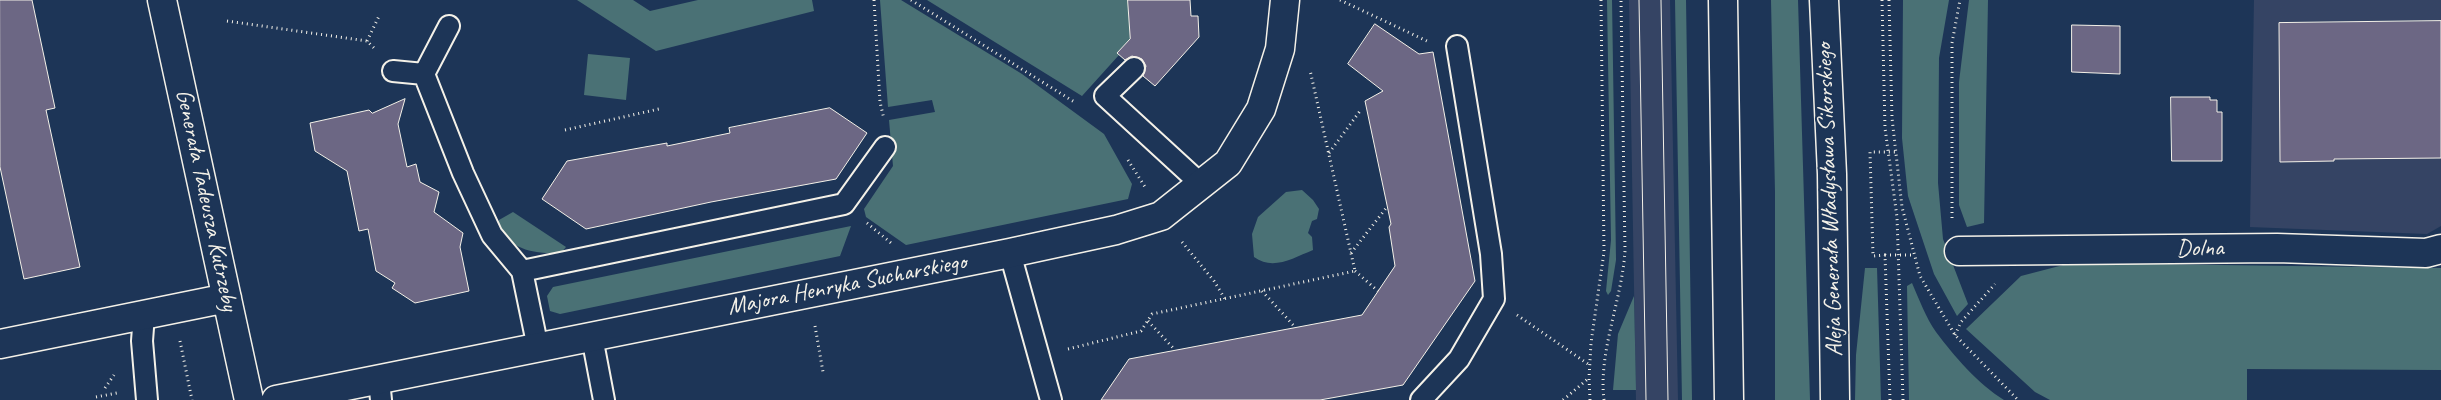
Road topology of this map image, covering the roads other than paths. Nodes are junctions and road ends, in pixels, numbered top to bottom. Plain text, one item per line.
1 (162, 0) edge
2 (1285, 0) edge
3 (1723, 0) edge
4 (1824, 0) edge
5 (449, 26) dead end
6 (1457, 49) road end
7 (1134, 68) dead end
8 (393, 71) dead end
9 (424, 74) junction
10 (885, 147) road end
11 (1202, 185) junction
12 (2441, 249) edge
13 (1959, 251) road end
14 (1010, 253) junction
15 (522, 272) junction
16 (227, 298) junction
17 (144, 314) junction
18 (592, 337) junction
19 (0, 344) edge
20 (538, 348) junction
21 (380, 390) edge
22 (147, 400) edge
23 (249, 400) edge
24 (276, 400) edge
25 (604, 400) edge
26 (1051, 400) edge
27 (1421, 400) edge
28 (1729, 400) edge
29 (1835, 400) edge

1 - 16 street, Generała Tadeusza Kutrzeby
2 - 11 street, Majora Henryka Sucharskiego
3 - 28 street
4 - 29 street, Aleja Generała Władysława Sikorskiego
5 - 9 lane
6 - 27 lane
7 - 11 lane
8 - 9 lane
9 - 15 lane
10 - 15 lane
11 - 14 street, Majora Henryka Sucharskiego
12 - 13 street, Dolna
14 - 18 street, Majora Henryka Sucharskiego
14 - 26 lane
15 - 20 lane
16 - 17 street
16 - 23 street, Generała Tadeusza Kutrzeby
17 - 19 street
17 - 22 lane
18 - 20 street, Majora Henryka Sucharskiego
18 - 25 lane
20 - 21 street, Majora Henryka Sucharskiego
21 - 24 street, Majora Henryka Sucharskiego

